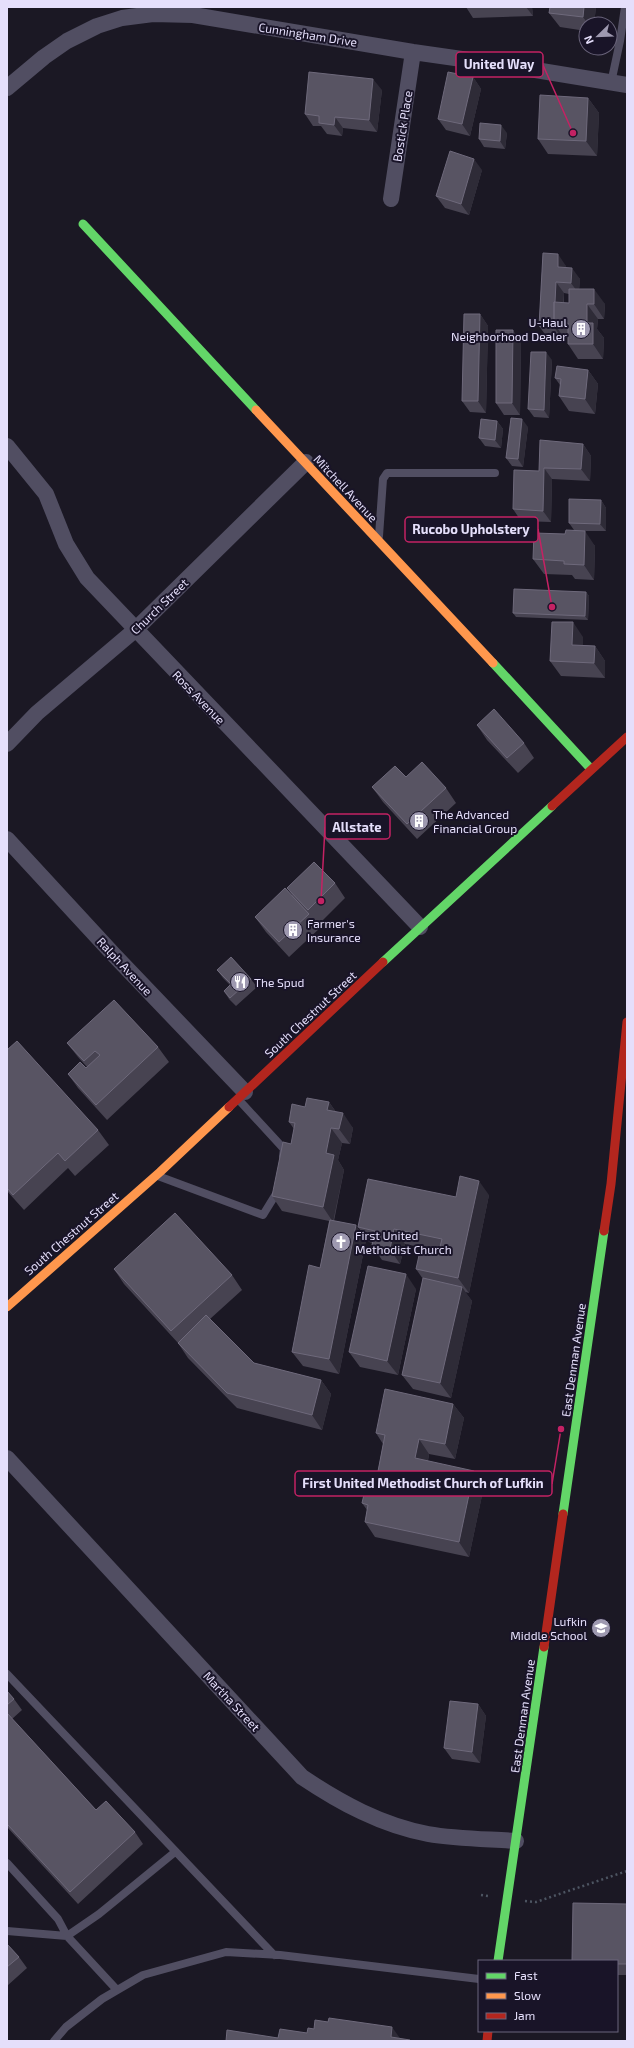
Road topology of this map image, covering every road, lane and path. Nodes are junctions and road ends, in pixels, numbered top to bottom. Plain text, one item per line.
1 (624, 7) edge
2 (153, 11) edge
3 (413, 52) junction
4 (619, 84) edge
5 (7, 88) edge
6 (391, 199) dead end
7 (84, 224) dead end
8 (7, 446) edge
9 (306, 462) junction
10 (495, 473) dead end
11 (378, 541) junction
12 (135, 630) junction
13 (627, 737) edge
14 (7, 744) edge
15 (591, 769) junction
16 (7, 839) edge
17 (420, 927) junction
18 (627, 1022) edge
19 (241, 1095) junction
20 (282, 1163) edge
21 (156, 1175) junction
22 (280, 1184) edge
23 (7, 1307) edge
24 (7, 1458) edge
25 (7, 1674) edge
26 (516, 1841) junction
27 (175, 1852) junction
28 (7, 1863) edge
29 (627, 1870) edge
30 (481, 1895) dead end
31 (507, 1900) junction
32 (7, 1931) edge
33 (67, 1936) junction
34 (274, 1955) junction
35 (498, 1960) edge
36 (478, 1979) edge
37 (117, 1990) junction
38 (54, 2041) edge

1 - 4 lane
2 - 3 street, Cunningham Drive
2 - 5 street, Cunningham Drive
3 - 4 street, Cunningham Drive
3 - 6 street, Bostick Place
7 - 9 main road, Mitchell Avenue
8 - 12 street, Ross Avenue
9 - 11 main road, Mitchell Avenue
9 - 12 street, Church Street
10 - 11 lane
11 - 15 main road, Mitchell Avenue
12 - 14 street, Church Street
12 - 17 street, Ross Avenue
13 - 15 main road, South Chestnut Street
15 - 17 main road, South Chestnut Street
16 - 19 street, Ralph Avenue
17 - 19 main road, South Chestnut Street
18 - 26 main road, East Denman Avenue
19 - 20 lane
19 - 21 main road, South Chestnut Street
21 - 22 lane
21 - 23 main road, South Chestnut Street
24 - 26 street, Martha Street
25 - 27 lane
26 - 31 main road, East Denman Avenue
27 - 33 lane
27 - 34 lane
28 - 33 lane
29 - 31 path
30 - 31 path
31 - 35 main road, East Denman Avenue
32 - 33 lane
33 - 37 lane
34 - 36 lane
34 - 37 lane
37 - 38 lane

